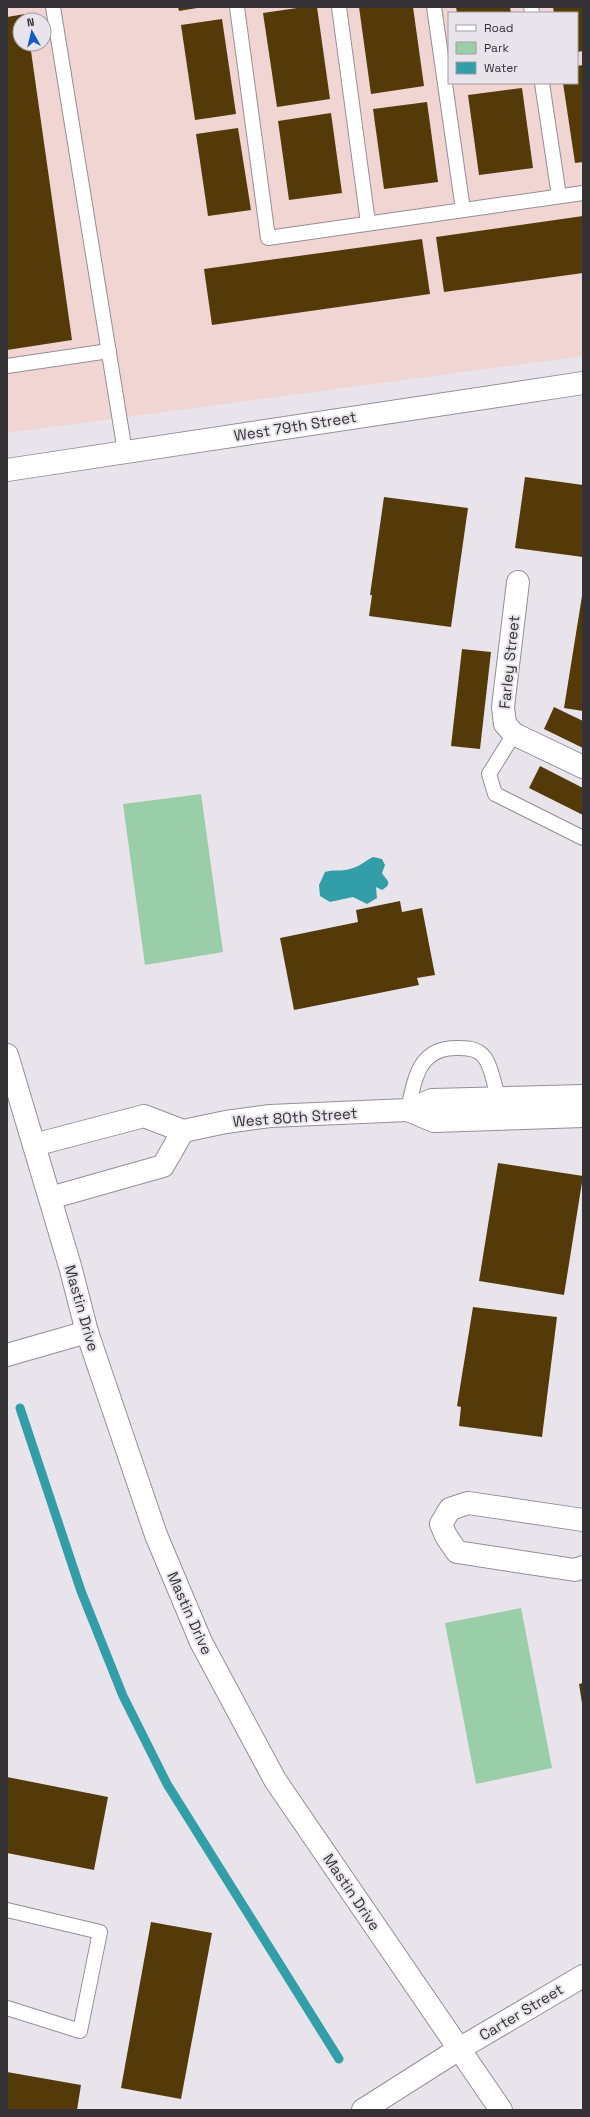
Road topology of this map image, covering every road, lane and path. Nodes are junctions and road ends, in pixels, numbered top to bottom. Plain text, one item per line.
1 (53, 7) edge
2 (237, 7) edge
3 (339, 7) edge
4 (434, 7) edge
5 (542, 84) edge
6 (583, 193) edge
7 (559, 196) junction
8 (463, 210) junction
9 (368, 223) junction
10 (109, 351) junction
11 (7, 366) edge
12 (583, 383) edge
13 (125, 452) junction
14 (7, 470) edge
15 (518, 582) dead end
16 (514, 734) junction
17 (583, 768) edge
18 (583, 838) edge
19 (7, 1055) edge
20 (583, 1096) edge
21 (499, 1109) junction
22 (408, 1110) junction
23 (583, 1116) edge
24 (184, 1131) junction
25 (34, 1145) junction
26 (50, 1198) junction
27 (87, 1332) junction
28 (7, 1355) edge
29 (583, 1520) edge
30 (583, 1567) edge
31 (7, 1910) edge
32 (583, 1976) edge
33 (7, 2008) edge
34 (459, 2049) junction
35 (363, 2110) edge
36 (500, 2110) edge

1 - 10 lane
2 - 9 lane
3 - 9 lane
4 - 8 lane
5 - 7 lane
6 - 7 lane
7 - 8 lane
8 - 9 lane
10 - 11 lane
10 - 13 lane
12 - 13 street, West 79th Street
13 - 14 street, West 79th Street
15 - 16 street, Farley Street
16 - 17 street
16 - 18 lane
19 - 25 street, Mastin Drive
20 - 21 street, West 80th Street
21 - 22 street, West 80th Street
21 - 22 lane
21 - 23 street, West 80th Street
22 - 24 street, West 80th Street
24 - 25 street
24 - 26 street
25 - 26 street, Mastin Drive
26 - 27 street, Mastin Drive
27 - 28 street
27 - 34 street, Mastin Drive
29 - 30 street
31 - 33 lane
32 - 34 street, Carter Street
34 - 35 street, Carter Street
34 - 36 street, Mastin Drive

